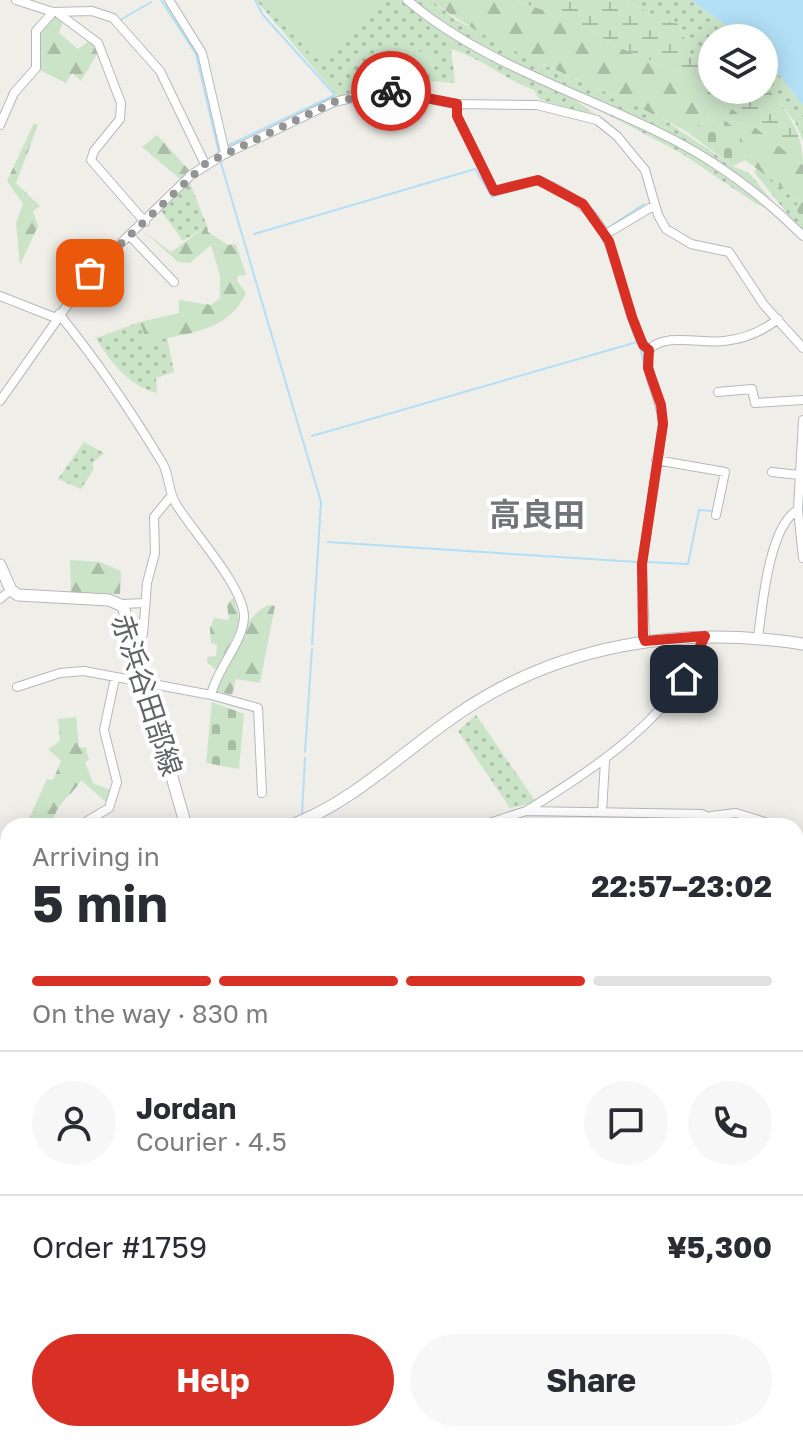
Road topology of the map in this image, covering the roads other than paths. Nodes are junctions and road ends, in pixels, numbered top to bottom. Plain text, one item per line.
1 (16, 0) edge
2 (169, 0) edge
3 (407, 0) edge
4 (56, 12) junction
5 (457, 104) junction
6 (0, 125) edge
7 (222, 155) junction
8 (205, 164) junction
9 (655, 205) junction
10 (145, 222) junction
11 (606, 234) junction
12 (130, 236) junction
13 (803, 236) edge
14 (174, 282) dead end
15 (0, 296) edge
16 (58, 316) junction
17 (778, 319) junction
18 (803, 348) edge
19 (649, 350) junction
20 (718, 392) dead end
21 (803, 400) edge
22 (0, 401) edge
23 (803, 420) edge
24 (656, 460) junction
25 (772, 472) dead end
26 (799, 475) junction
27 (172, 495) junction
28 (798, 510) junction
29 (716, 515) dead end
30 (803, 558) edge
31 (0, 565) edge
32 (11, 590) junction
33 (0, 599) edge
34 (145, 603) junction
35 (122, 604) junction
36 (705, 636) junction
37 (758, 638) junction
38 (645, 641) junction
39 (137, 644) junction
40 (803, 644) edge
41 (115, 678) junction
42 (148, 684) junction
43 (17, 687) dead end
44 (211, 695) junction
45 (605, 761) junction
46 (262, 793) dead end
47 (526, 811) junction
48 (602, 812) junction
49 (711, 816) junction
50 (92, 818) edge
51 (184, 818) edge
52 (313, 818) edge
53 (505, 818) edge
54 (714, 818) edge
55 (752, 818) edge

1 - 4 street
2 - 7 street
3 - 13 street
4 - 6 street
4 - 8 street
4 - 10 street
5 - 7 street
5 - 9 street
5 - 11 street
7 - 8 street
8 - 10 street
9 - 11 street
9 - 17 street
10 - 12 street
11 - 19 street
12 - 14 street
12 - 16 street
15 - 16 street
16 - 22 street
16 - 27 street
17 - 18 street
17 - 19 street
19 - 24 street
20 - 21 street
23 - 26 street
24 - 29 street
24 - 38 street
25 - 26 street
26 - 28 street
27 - 34 street
27 - 44 street
28 - 30 street
28 - 37 street
31 - 32 street
32 - 33 street
32 - 35 street, 赤浜谷田部線
34 - 35 street
34 - 39 street
35 - 39 street, 赤浜谷田部線
36 - 37 street
36 - 38 street
36 - 45 street
37 - 40 street
38 - 52 street
39 - 42 street, 赤浜谷田部線
41 - 42 street
41 - 43 street
41 - 50 street
42 - 44 street
42 - 51 street, 赤浜谷田部線
44 - 46 street
45 - 47 street
45 - 48 street
47 - 48 street
47 - 53 street
48 - 49 street
49 - 54 street
49 - 55 street

